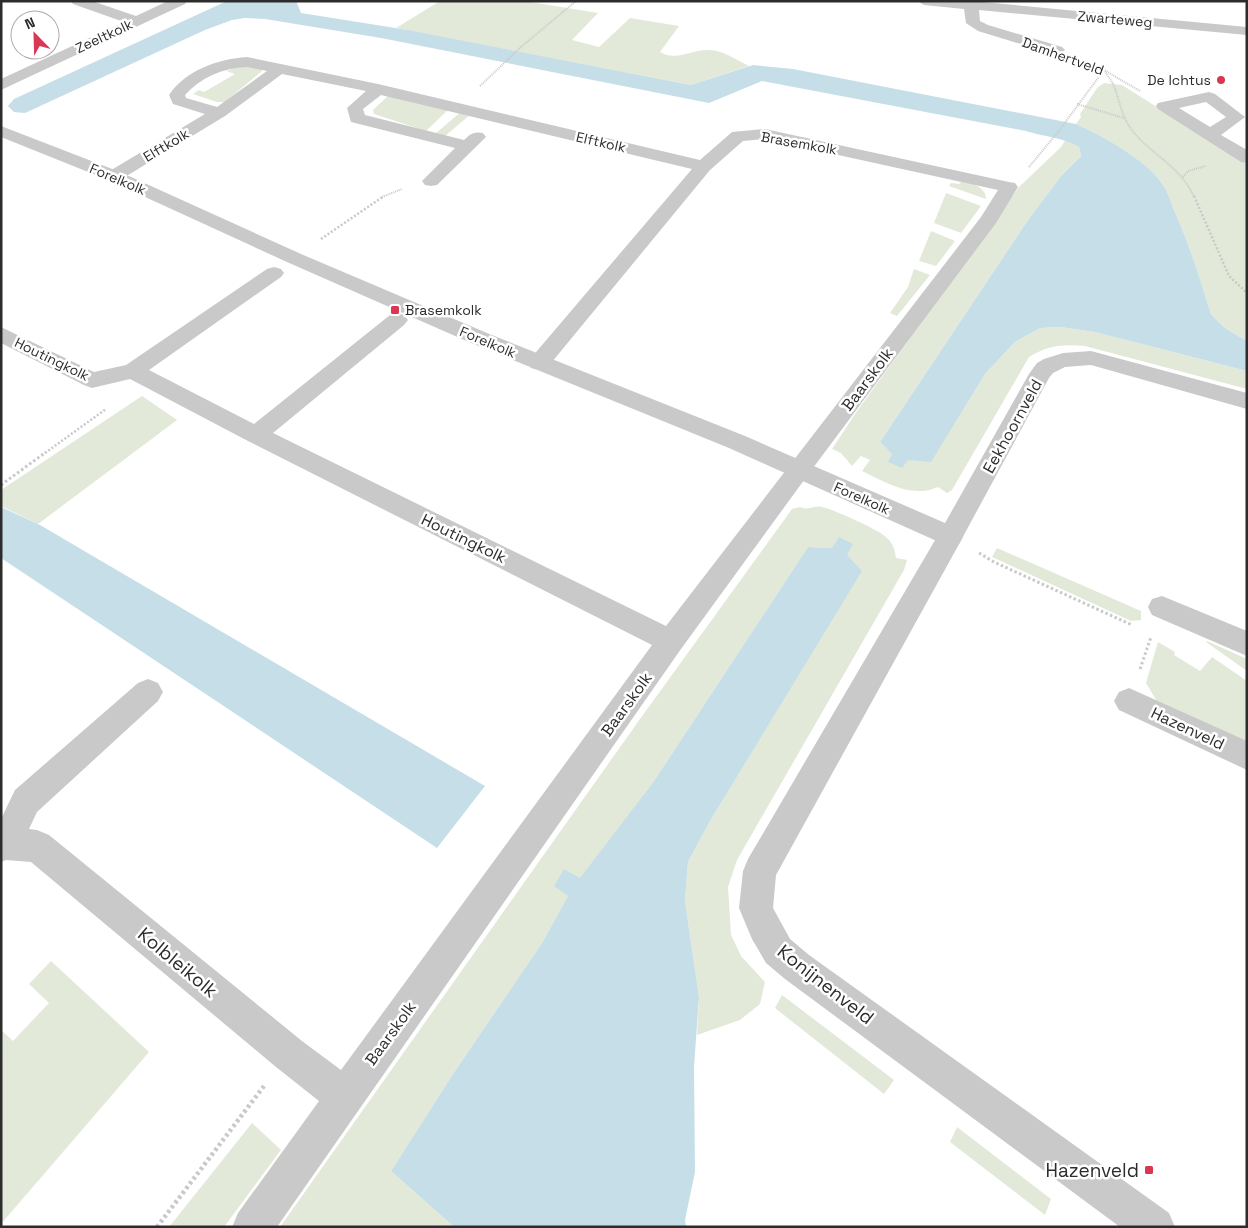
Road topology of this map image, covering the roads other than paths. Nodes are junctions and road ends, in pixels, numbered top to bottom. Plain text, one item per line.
1 (78, 1) edge
2 (180, 1) edge
3 (924, 1) edge
4 (971, 6) junction
5 (136, 20) junction
6 (1247, 31) edge
7 (1057, 50) road end
8 (279, 69) junction
9 (1, 71) edge
10 (17, 78) junction
11 (1, 85) edge
12 (378, 89) junction
13 (219, 113) junction
14 (498, 118) junction
15 (1211, 134) junction
16 (4, 135) edge
17 (466, 146) junction
18 (1247, 158) edge
19 (704, 166) junction
20 (114, 176) junction
21 (431, 182) road end
22 (1009, 187) joint
23 (274, 273) dead end
24 (397, 320) dead end
25 (1, 334) edge
26 (539, 363) junction
27 (141, 375) junction
28 (1247, 401) edge
29 (256, 435) junction
30 (798, 470) junction
31 (950, 536) junction
32 (1162, 607) road end
33 (671, 641) junction
34 (1247, 644) edge
35 (148, 692) dead end
36 (1129, 700) road end
37 (1247, 756) edge
38 (4, 845) edge
39 (344, 1096) junction
40 (252, 1227) edge
41 (1155, 1227) edge

1 - 5 street
2 - 5 street, Zeeltkolk
3 - 4 street, Zwarteweg
4 - 6 street, Zwarteweg
4 - 7 street, Damhertveld
5 - 10 street, Zeeltkolk
8 - 12 street, Elftkolk
8 - 13 street, Elftkolk
8 - 13 street, Elftkolk
9 - 10 street
10 - 11 street, Zeeltkolk
12 - 14 street, Elftkolk
12 - 17 street
13 - 20 street, Elftkolk
14 - 17 street
14 - 19 street, Elftkolk
15 - 15 street
15 - 18 street
16 - 20 street, Forelkolk
17 - 21 street
19 - 22 street, Brasemkolk
19 - 26 street, Brasemkolk
20 - 26 street, Forelkolk
22 - 30 street, Baarskolk
23 - 27 street, Houtingkolk
24 - 29 street
25 - 27 street, Houtingkolk
26 - 30 street, Forelkolk
27 - 29 street, Houtingkolk
28 - 31 street, Eekhoornveld
29 - 33 street, Houtingkolk
30 - 31 street, Forelkolk
30 - 33 street, Baarskolk
31 - 41 street, Konijnenveld
32 - 34 street
33 - 39 street, Baarskolk
35 - 38 street, Kolbleikolk
36 - 37 street, Hazenveld
38 - 39 street, Kolbleikolk
39 - 40 street, Baarskolk

